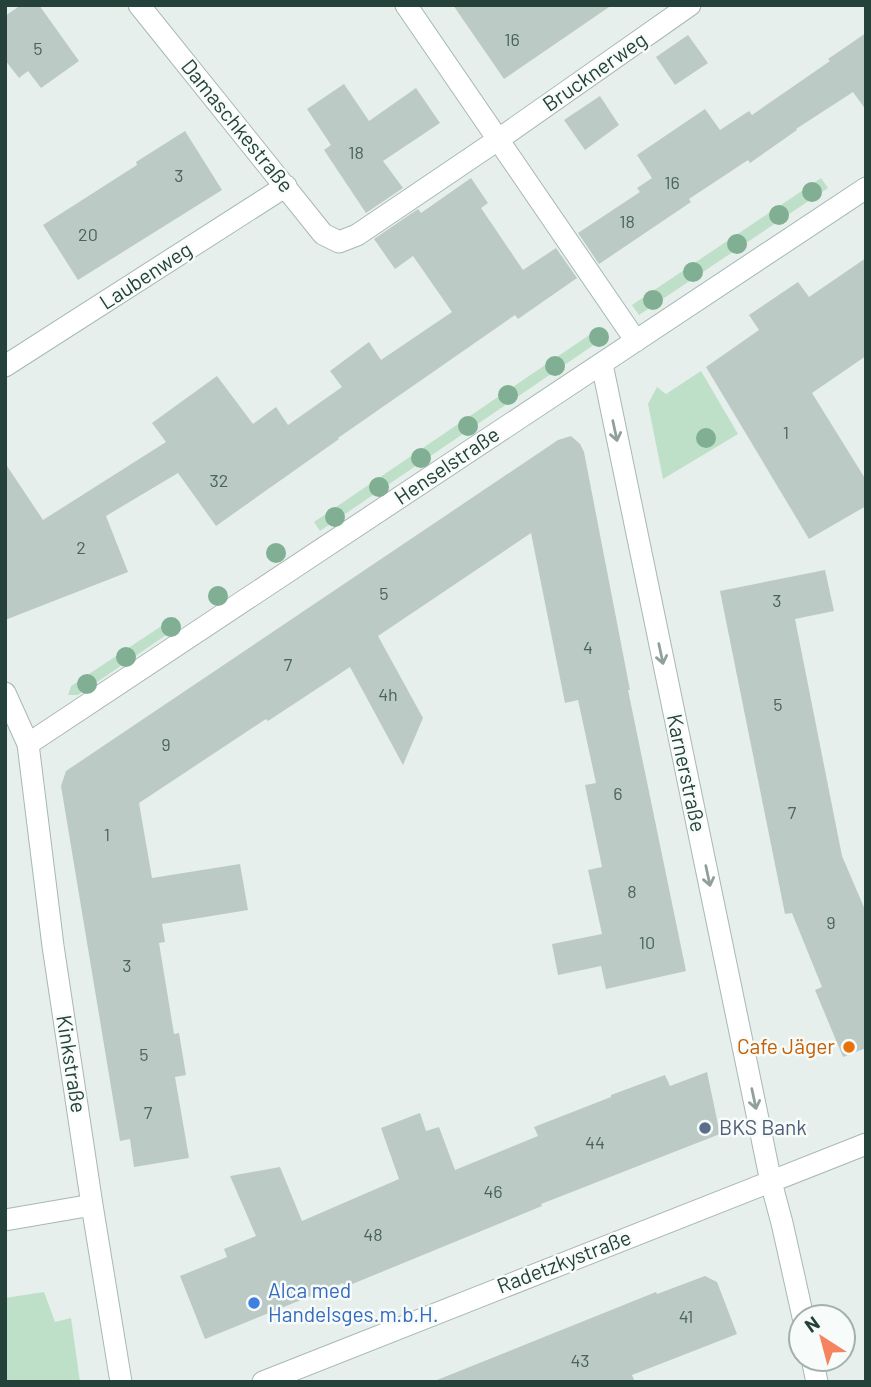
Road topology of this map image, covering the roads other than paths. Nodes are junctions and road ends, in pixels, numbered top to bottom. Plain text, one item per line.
1 (139, 5) edge
2 (406, 5) edge
3 (690, 5) edge
4 (499, 139) junction
5 (286, 186) junction
6 (866, 188) edge
7 (636, 341) junction
8 (602, 364) junction
9 (5, 366) edge
10 (5, 693) edge
11 (29, 744) junction
12 (866, 1144) edge
13 (771, 1182) junction
14 (92, 1205) junction
15 (5, 1220) edge
16 (800, 1303) edge
17 (121, 1382) edge
18 (263, 1382) edge

1 - 5 street, Damaschkestraße
2 - 4 street
3 - 4 street, Brucknerweg
4 - 5 street, Damaschkestraße
4 - 7 street
5 - 9 street, Laubenweg
6 - 7 street, Henselstraße
7 - 8 street, Henselstraße
8 - 11 street, Henselstraße
8 -> 13 street, Karnerstraße
10 - 11 street, Kinkstraße
11 - 14 street, Kinkstraße
12 - 13 street, Radetzkystraße
13 - 16 street, Karnerstraße
13 - 18 street, Radetzkystraße
14 - 15 street
14 - 17 street, Kinkstraße

